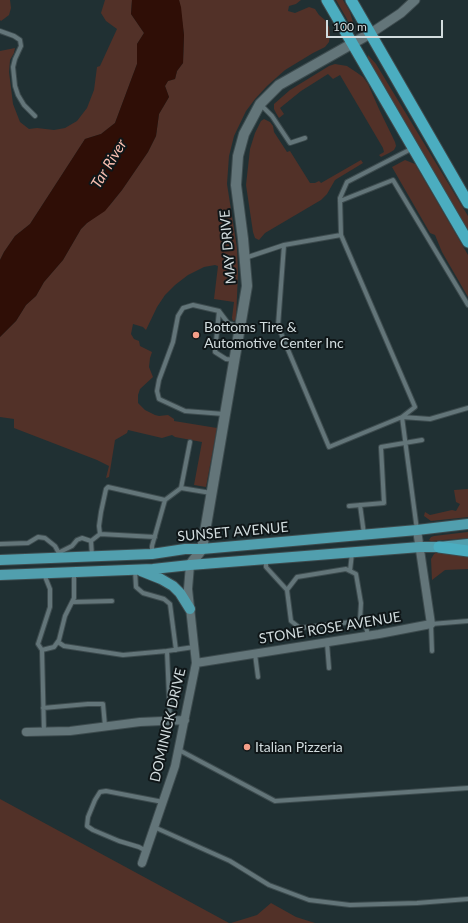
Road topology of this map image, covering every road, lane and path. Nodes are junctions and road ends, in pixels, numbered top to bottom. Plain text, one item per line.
1 (328, 0) edge
2 (351, 0) edge
3 (415, 0) edge
4 (0, 31) edge
5 (371, 33) junction
6 (353, 43) junction
7 (260, 104) junction
8 (35, 116) dead end
9 (305, 138) dead end
10 (413, 148) junction
11 (340, 201) junction
12 (468, 203) edge
13 (341, 235) junction
14 (468, 242) edge
15 (284, 245) junction
16 (245, 258) junction
17 (468, 305) edge
18 (218, 311) junction
19 (240, 327) junction
20 (234, 360) junction
21 (468, 408) edge
22 (225, 414) junction
23 (402, 418) junction
24 (422, 440) dead end
25 (190, 442) dead end
26 (406, 442) junction
27 (181, 488) junction
28 (211, 494) junction
29 (165, 500) junction
30 (360, 505) junction
31 (349, 506) dead end
32 (468, 524) edge
33 (418, 530) junction
34 (100, 534) junction
35 (364, 534) junction
36 (155, 537) junction
37 (91, 541) junction
38 (0, 544) edge
39 (468, 544) edge
40 (420, 547) junction
41 (439, 547) junction
42 (202, 549) junction
43 (468, 551) edge
44 (352, 552) junction
45 (152, 554) junction
46 (60, 555) junction
47 (92, 556) junction
48 (266, 559) junction
49 (0, 560) edge
50 (190, 565) junction
51 (135, 569) junction
52 (350, 571) junction
53 (74, 572) junction
54 (44, 573) junction
55 (0, 575) edge
56 (287, 590) junction
57 (112, 601) dead end
58 (73, 602) junction
59 (190, 609) junction
60 (360, 621) junction
61 (468, 621) edge
62 (431, 624) junction
63 (368, 636) junction
64 (58, 642) junction
65 (327, 642) junction
66 (194, 647) junction
67 (42, 650) junction
68 (176, 650) junction
69 (167, 651) junction
70 (432, 651) dead end
71 (255, 654) junction
72 (196, 663) junction
73 (329, 668) dead end
74 (258, 677) dead end
75 (43, 708) junction
76 (170, 720) junction
77 (185, 720) junction
78 (105, 726) junction
79 (26, 732) dead end
80 (44, 732) junction
81 (178, 750) junction
82 (468, 788) edge
83 (163, 802) junction
84 (154, 827) junction
85 (146, 851) junction
86 (142, 863) dead end
87 (468, 899) edge

1 - 6 highway
2 - 5 highway
3 - 5 street
4 - 8 lane
5 - 6 main road, MAY DRIVE
5 - 12 highway
6 - 7 main road, MAY DRIVE
6 - 10 highway
7 - 9 lane
7 - 16 main road, MAY DRIVE
10 - 11 lane
10 - 14 highway
11 - 13 lane
11 - 17 lane
13 - 15 lane
13 - 23 lane
15 - 16 lane
15 - 23 lane
16 - 19 main road, MAY DRIVE
18 - 19 lane
18 - 20 lane
18 - 22 lane
19 - 20 main road, MAY DRIVE
20 - 22 main road, MAY DRIVE
21 - 23 lane
22 - 28 main road, MAY DRIVE
23 - 26 lane
24 - 26 lane
25 - 27 lane
26 - 30 lane
26 - 33 lane
27 - 28 lane
27 - 29 lane
28 - 42 main road, MAY DRIVE
29 - 34 lane
29 - 36 lane
30 - 31 lane
30 - 35 lane
32 - 33 main road, SUNSET AVENUE
33 - 35 main road, SUNSET AVENUE
33 - 40 street
34 - 36 lane
34 - 37 lane
35 - 42 main road, SUNSET AVENUE
36 - 45 lane
37 - 46 lane
37 - 47 lane
38 - 46 lane
39 - 41 main road, SUNSET AVENUE
40 - 41 main road, SUNSET AVENUE
40 - 44 main road, SUNSET AVENUE
40 - 62 street
41 - 43 highway
42 - 45 main road, SUNSET AVENUE
42 - 50 main road, MAY DRIVE
44 - 48 main road, SUNSET AVENUE
44 - 52 lane
45 - 47 main road, SUNSET AVENUE
46 - 47 main road, SUNSET AVENUE
46 - 49 main road, SUNSET AVENUE
48 - 50 main road, SUNSET AVENUE
48 - 56 lane
50 - 51 main road, SUNSET AVENUE
50 - 59 street, DOMINICK DRIVE
51 - 53 main road, SUNSET AVENUE
51 - 59 main road
51 - 68 lane
52 - 56 lane
52 - 60 lane
53 - 54 main road, SUNSET AVENUE
53 - 58 lane
54 - 55 main road, SUNSET AVENUE
54 - 67 lane
56 - 60 lane
57 - 58 lane
58 - 64 lane
59 - 66 street, DOMINICK DRIVE
60 - 63 lane
61 - 62 lane, STONE ROSE AVENUE
62 - 63 street, STONE ROSE AVENUE
62 - 70 lane
63 - 65 street, STONE ROSE AVENUE
64 - 67 lane
64 - 69 lane
65 - 71 street, STONE ROSE AVENUE
65 - 73 lane
66 - 68 lane
66 - 72 street, DOMINICK DRIVE
67 - 75 lane
68 - 69 lane
69 - 76 lane
71 - 72 street, STONE ROSE AVENUE
71 - 74 lane
72 - 77 street, DOMINICK DRIVE
75 - 78 lane
75 - 80 lane
76 - 77 street
76 - 78 street
77 - 81 street, DOMINICK DRIVE
78 - 80 street
79 - 80 street
81 - 82 lane
81 - 83 street, DOMINICK DRIVE
83 - 84 street, DOMINICK DRIVE
83 - 85 lane
84 - 85 street, DOMINICK DRIVE
84 - 87 lane
85 - 86 street, DOMINICK DRIVE

